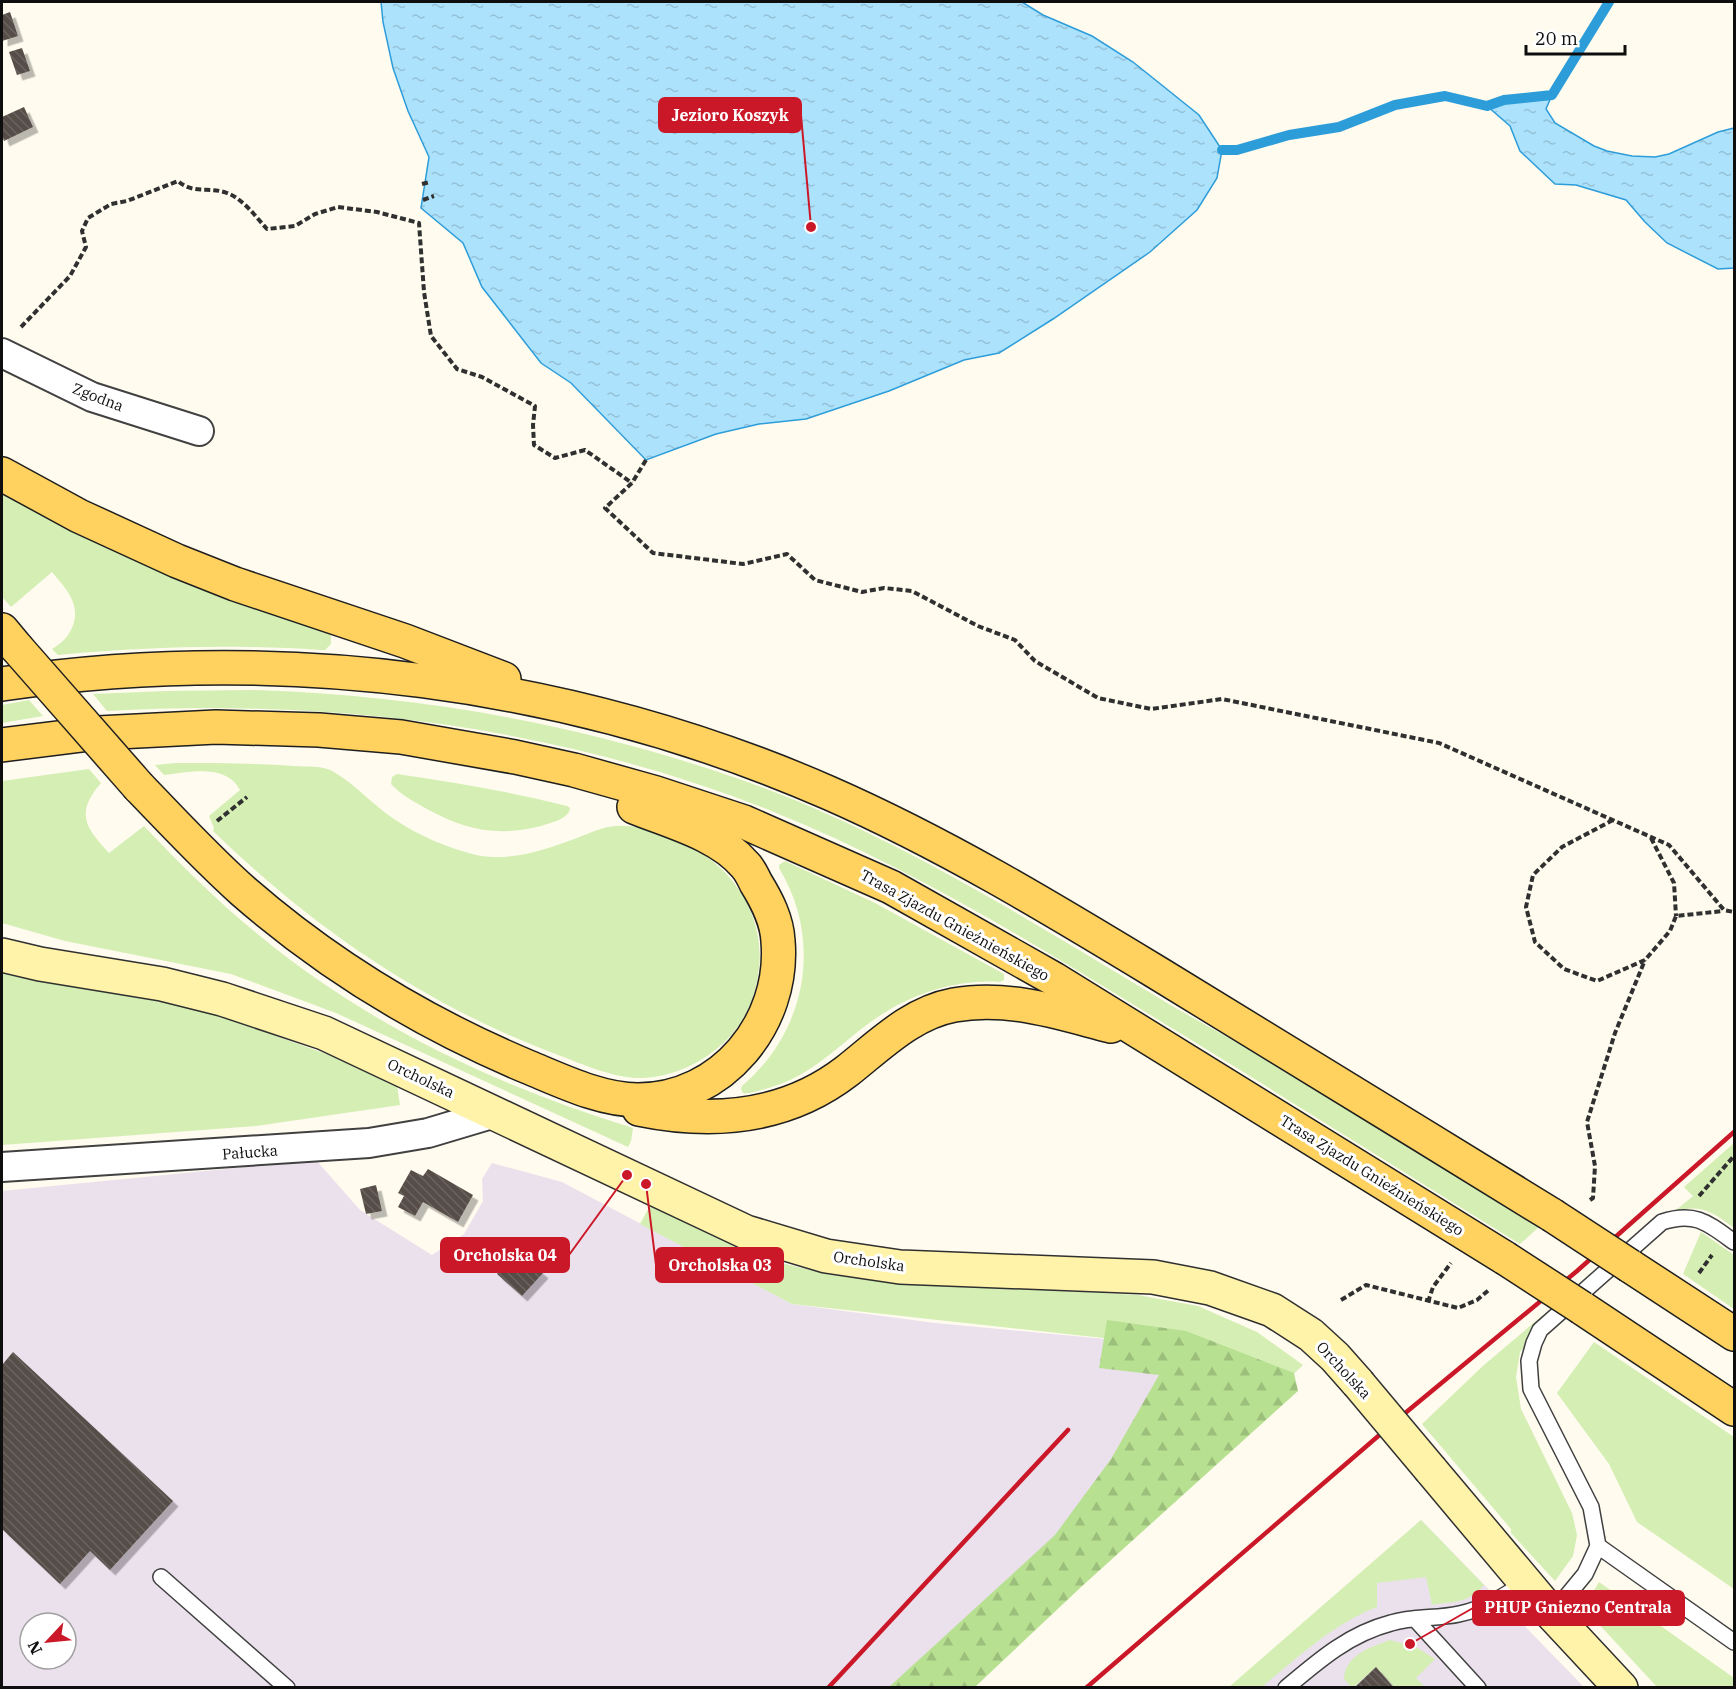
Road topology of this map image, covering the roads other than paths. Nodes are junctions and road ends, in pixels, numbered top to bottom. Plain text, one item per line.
1 (4, 354) edge
2 (199, 431) dead end
3 (2, 474) edge
4 (9, 639) edge
5 (2, 684) edge
6 (598, 715) junction
7 (2, 745) edge
8 (486, 752) junction
9 (2, 955) edge
10 (1146, 1035) junction
11 (601, 1094) junction
12 (495, 1113) junction
13 (2, 1167) edge
14 (1734, 1242) edge
15 (1734, 1334) edge
16 (1734, 1410) edge
17 (1598, 1546) junction
18 (161, 1577) dead end
19 (1525, 1582) junction
20 (1552, 1614) junction
21 (1415, 1619) junction
22 (1734, 1642) edge
23 (1616, 1685) edge
24 (287, 1688) edge
25 (1286, 1688) edge
26 (1478, 1688) edge

1 - 2 street, Zgodna
3 - 6 main road
4 - 11 main road, bridge
5 - 6 main road
6 - 15 main road, bridge
7 - 8 main road, Trasa Zjazdu Gnieźnieńskiego
8 - 10 main road, Trasa Zjazdu Gnieźnieńskiego
8 - 11 main road
9 - 12 street, Orcholska
10 - 11 main road
10 - 16 main road, Trasa Zjazdu Gnieźnieńskiego, bridge
12 - 13 street, Pałucka
12 - 19 street, Orcholska, bridge
14 - 17 lane
17 - 20 lane
17 - 22 lane
18 - 24 lane
19 - 20 street, Orcholska
19 - 21 lane
20 - 23 street, Orcholska
21 - 25 lane
21 - 26 lane

